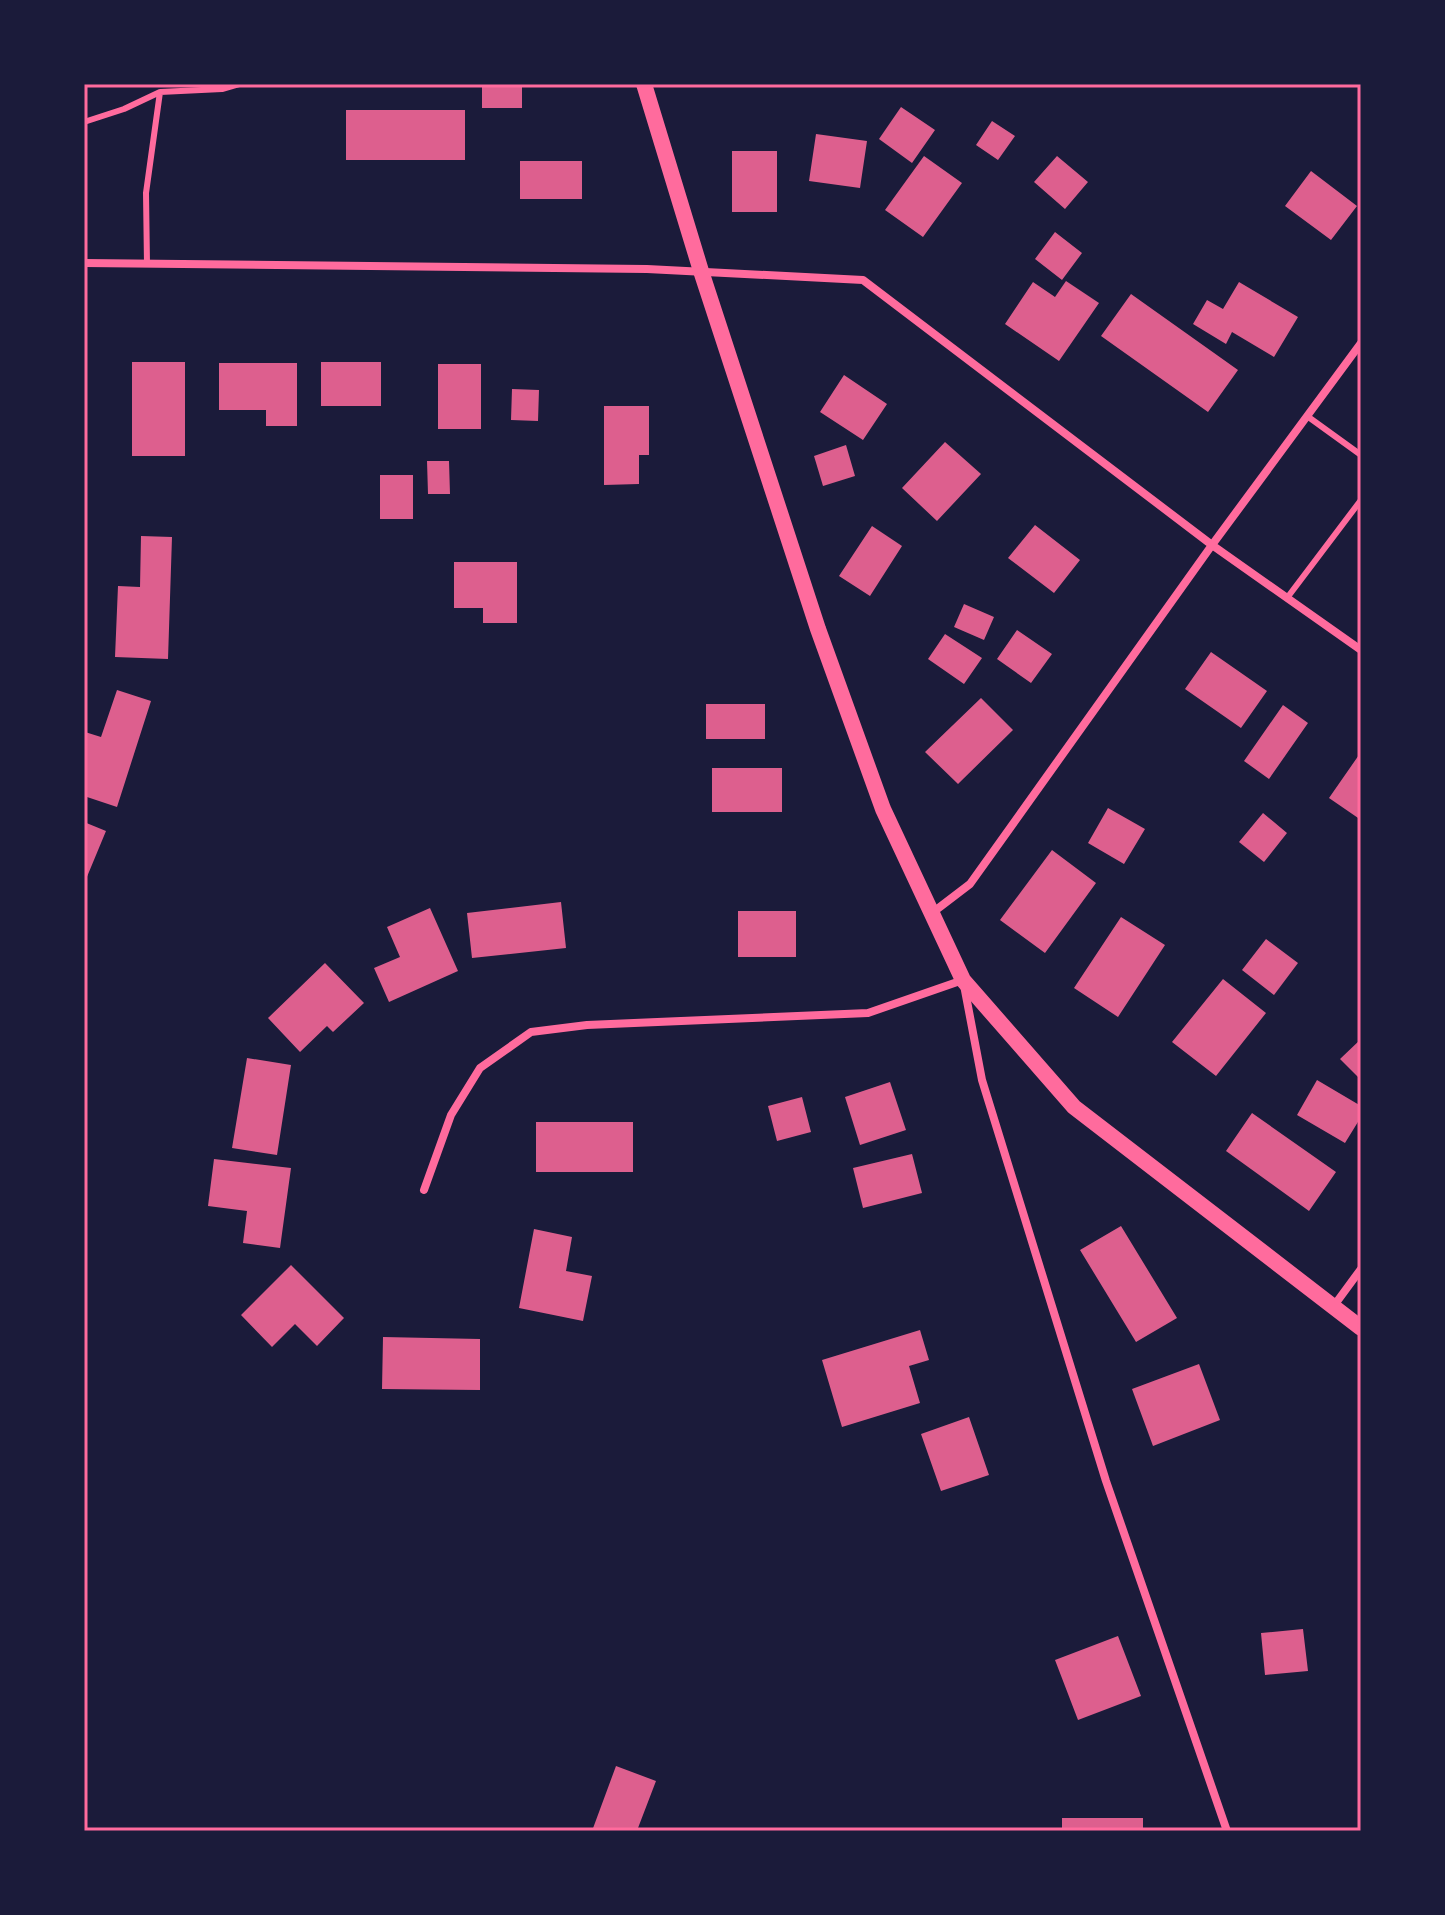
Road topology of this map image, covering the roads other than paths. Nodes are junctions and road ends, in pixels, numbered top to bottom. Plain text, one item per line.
1 (239, 84) edge
2 (644, 84) edge
3 (160, 92) junction
4 (84, 122) edge
5 (84, 263) edge
6 (147, 264) junction
7 (701, 271) junction
8 (1361, 343) edge
9 (1307, 416) junction
10 (1361, 455) edge
11 (1361, 500) edge
12 (1212, 545) junction
13 (1287, 598) junction
14 (1361, 650) edge
15 (931, 913) junction
16 (963, 980) junction
17 (424, 1190) dead end
18 (1361, 1269) edge
19 (1332, 1308) junction
20 (1361, 1328) edge
21 (1227, 1831) edge

1 - 3 lane
2 - 7 main road
3 - 4 lane
3 - 6 lane
5 - 6 street
6 - 7 street
7 - 12 street
7 - 15 main road
8 - 9 street
9 - 10 lane
9 - 12 street
11 - 13 lane
12 - 13 street
12 - 15 street
13 - 14 street
15 - 16 main road
16 - 17 street
16 - 19 main road
16 - 21 street
18 - 19 street
19 - 20 main road

